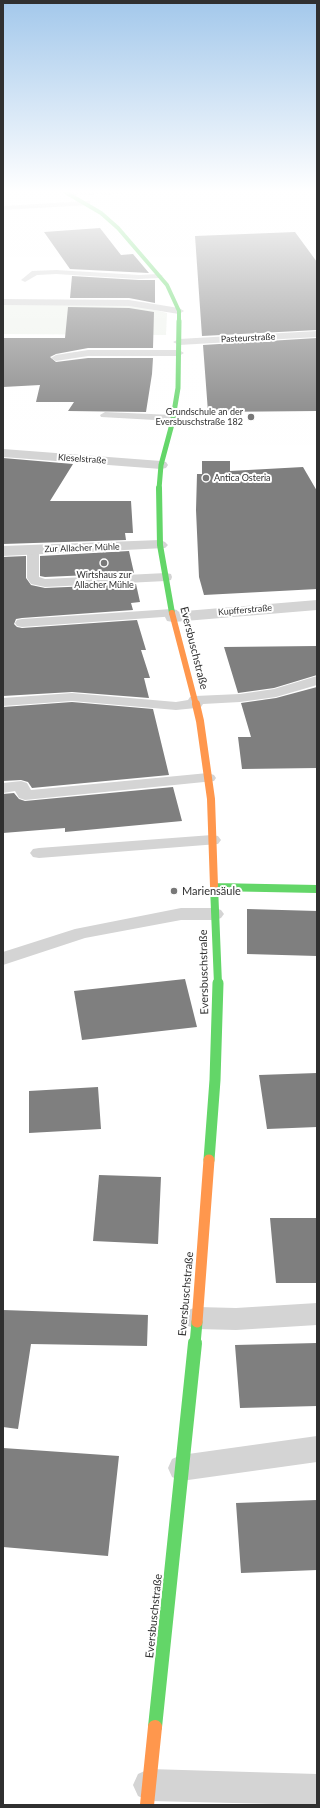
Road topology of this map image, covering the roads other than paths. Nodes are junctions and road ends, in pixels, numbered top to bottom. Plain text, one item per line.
1 (30, 276) edge
2 (129, 276) edge
3 (152, 276) edge
4 (159, 276) edge
5 (25, 280) dead end
6 (3, 302) edge
7 (179, 311) junction
8 (317, 334) edge
9 (179, 348) junction
10 (56, 358) dead end
11 (105, 415) dead end
12 (173, 418) junction
13 (3, 453) edge
14 (161, 465) junction
15 (160, 545) junction
16 (33, 550) junction
17 (3, 551) edge
18 (166, 577) junction
19 (317, 605) edge
20 (173, 615) junction
21 (22, 623) dead end
22 (317, 680) edge
23 (3, 702) edge
24 (195, 702) junction
25 (208, 778) junction
26 (3, 788) edge
27 (212, 840) junction
28 (39, 853) dead end
29 (214, 887) junction
30 (317, 889) edge
31 (215, 914) junction
32 (3, 959) edge
33 (317, 1314) edge
34 (197, 1318) junction
35 (317, 1449) edge
36 (181, 1468) junction
37 (317, 1790) edge
38 (148, 1795) edge

1 - 5 lane
2 - 3 lane
4 - 7 main road, Eversbuschstraße
6 - 7 street
7 - 9 main road, Eversbuschstraße
8 - 9 street, Pasteurstraße
9 - 10 lane
9 - 12 main road, Eversbuschstraße
11 - 12 lane
12 - 14 main road, Eversbuschstraße
13 - 14 street, Kleselstraße
14 - 15 main road, Eversbuschstraße
15 - 16 street, Zur Allacher Mühle
15 - 18 main road, Eversbuschstraße
16 - 17 street, Zur Allacher Mühle
16 - 18 lane
18 - 20 main road, Eversbuschstraße
19 - 20 street, Kupfferstraße
20 - 21 lane
20 - 24 main road, Eversbuschstraße
22 - 24 lane
23 - 24 lane
24 - 25 main road, Eversbuschstraße
25 - 26 lane
25 - 27 main road, Eversbuschstraße
27 - 28 lane
27 - 29 main road, Eversbuschstraße
29 - 30 main road
29 - 31 main road, Eversbuschstraße
31 - 32 lane
31 - 34 main road, Eversbuschstraße
33 - 34 lane
34 - 36 main road, Eversbuschstraße
35 - 36 lane
36 - 38 main road, Eversbuschstraße
37 - 38 lane

